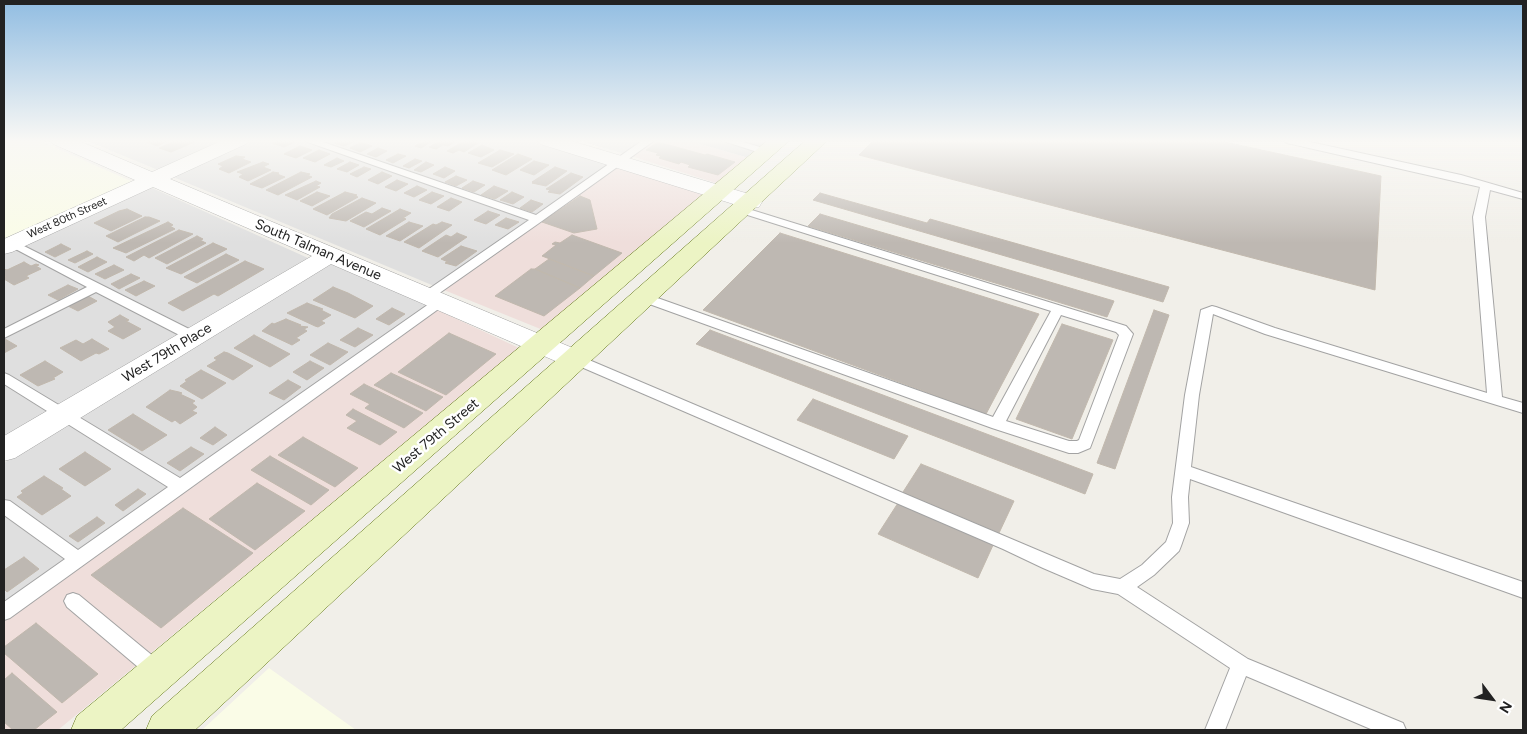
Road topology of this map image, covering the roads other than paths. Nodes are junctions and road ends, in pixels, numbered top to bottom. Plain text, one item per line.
1 (139, 174) edge
2 (164, 174) edge
3 (407, 174) edge
4 (602, 174) edge
5 (659, 174) edge
6 (742, 174) edge
7 (781, 174) edge
8 (1438, 174) edge
9 (152, 180) junction
10 (1486, 185) junction
11 (721, 193) junction
12 (1523, 196) edge
13 (746, 206) junction
14 (538, 219) junction
15 (8, 245) edge
16 (330, 255) junction
17 (96, 287) junction
18 (645, 298) junction
19 (433, 299) junction
20 (1058, 309) junction
21 (4, 334) edge
22 (194, 337) junction
23 (542, 345) junction
24 (577, 360) junction
25 (4, 378) edge
26 (1495, 400) junction
27 (1523, 408) edge
28 (63, 415) junction
29 (998, 424) junction
30 (4, 450) edge
31 (1183, 470) junction
32 (180, 486) junction
33 (4, 506) edge
34 (78, 559) junction
35 (1122, 587) junction
36 (1523, 590) edge
37 (72, 601) dead end
38 (4, 612) edge
39 (1241, 664) junction
40 (159, 672) junction
41 (91, 730) edge
42 (166, 730) edge
43 (1215, 730) edge
44 (1396, 730) edge

1 - 9 street, South Talman Avenue
2 - 9 street, West 80th Street
3 - 14 lane
4 - 14 lane
5 - 11 street
6 - 11 main road, West 79th Street
7 - 13 main road
8 - 10 lane
9 - 15 street, West 80th Street
9 - 16 street, South Talman Avenue
10 - 12 lane
10 - 26 lane
11 - 13 street
11 - 23 main road, West 79th Street
13 - 18 main road
13 - 20 lane
14 - 19 lane
15 - 17 lane
16 - 19 street, South Talman Avenue
16 - 22 street, West 79th Place
17 - 21 lane
17 - 22 lane
18 - 24 main road
18 - 29 lane
19 - 23 street, South Talman Avenue
19 - 32 lane
20 - 29 lane
20 - 29 lane
22 - 28 street, West 79th Place
23 - 24 street, South Talman Avenue
23 - 40 main road, West 79th Street
24 - 35 lane
24 - 42 main road
25 - 28 lane
26 - 27 lane
26 - 31 lane
28 - 30 street, West 79th Place
28 - 32 lane
31 - 35 lane
31 - 36 lane
32 - 34 lane
33 - 34 lane
34 - 38 lane
35 - 39 lane
37 - 40 lane
39 - 43 lane
39 - 44 lane
40 - 41 main road, West 79th Street

